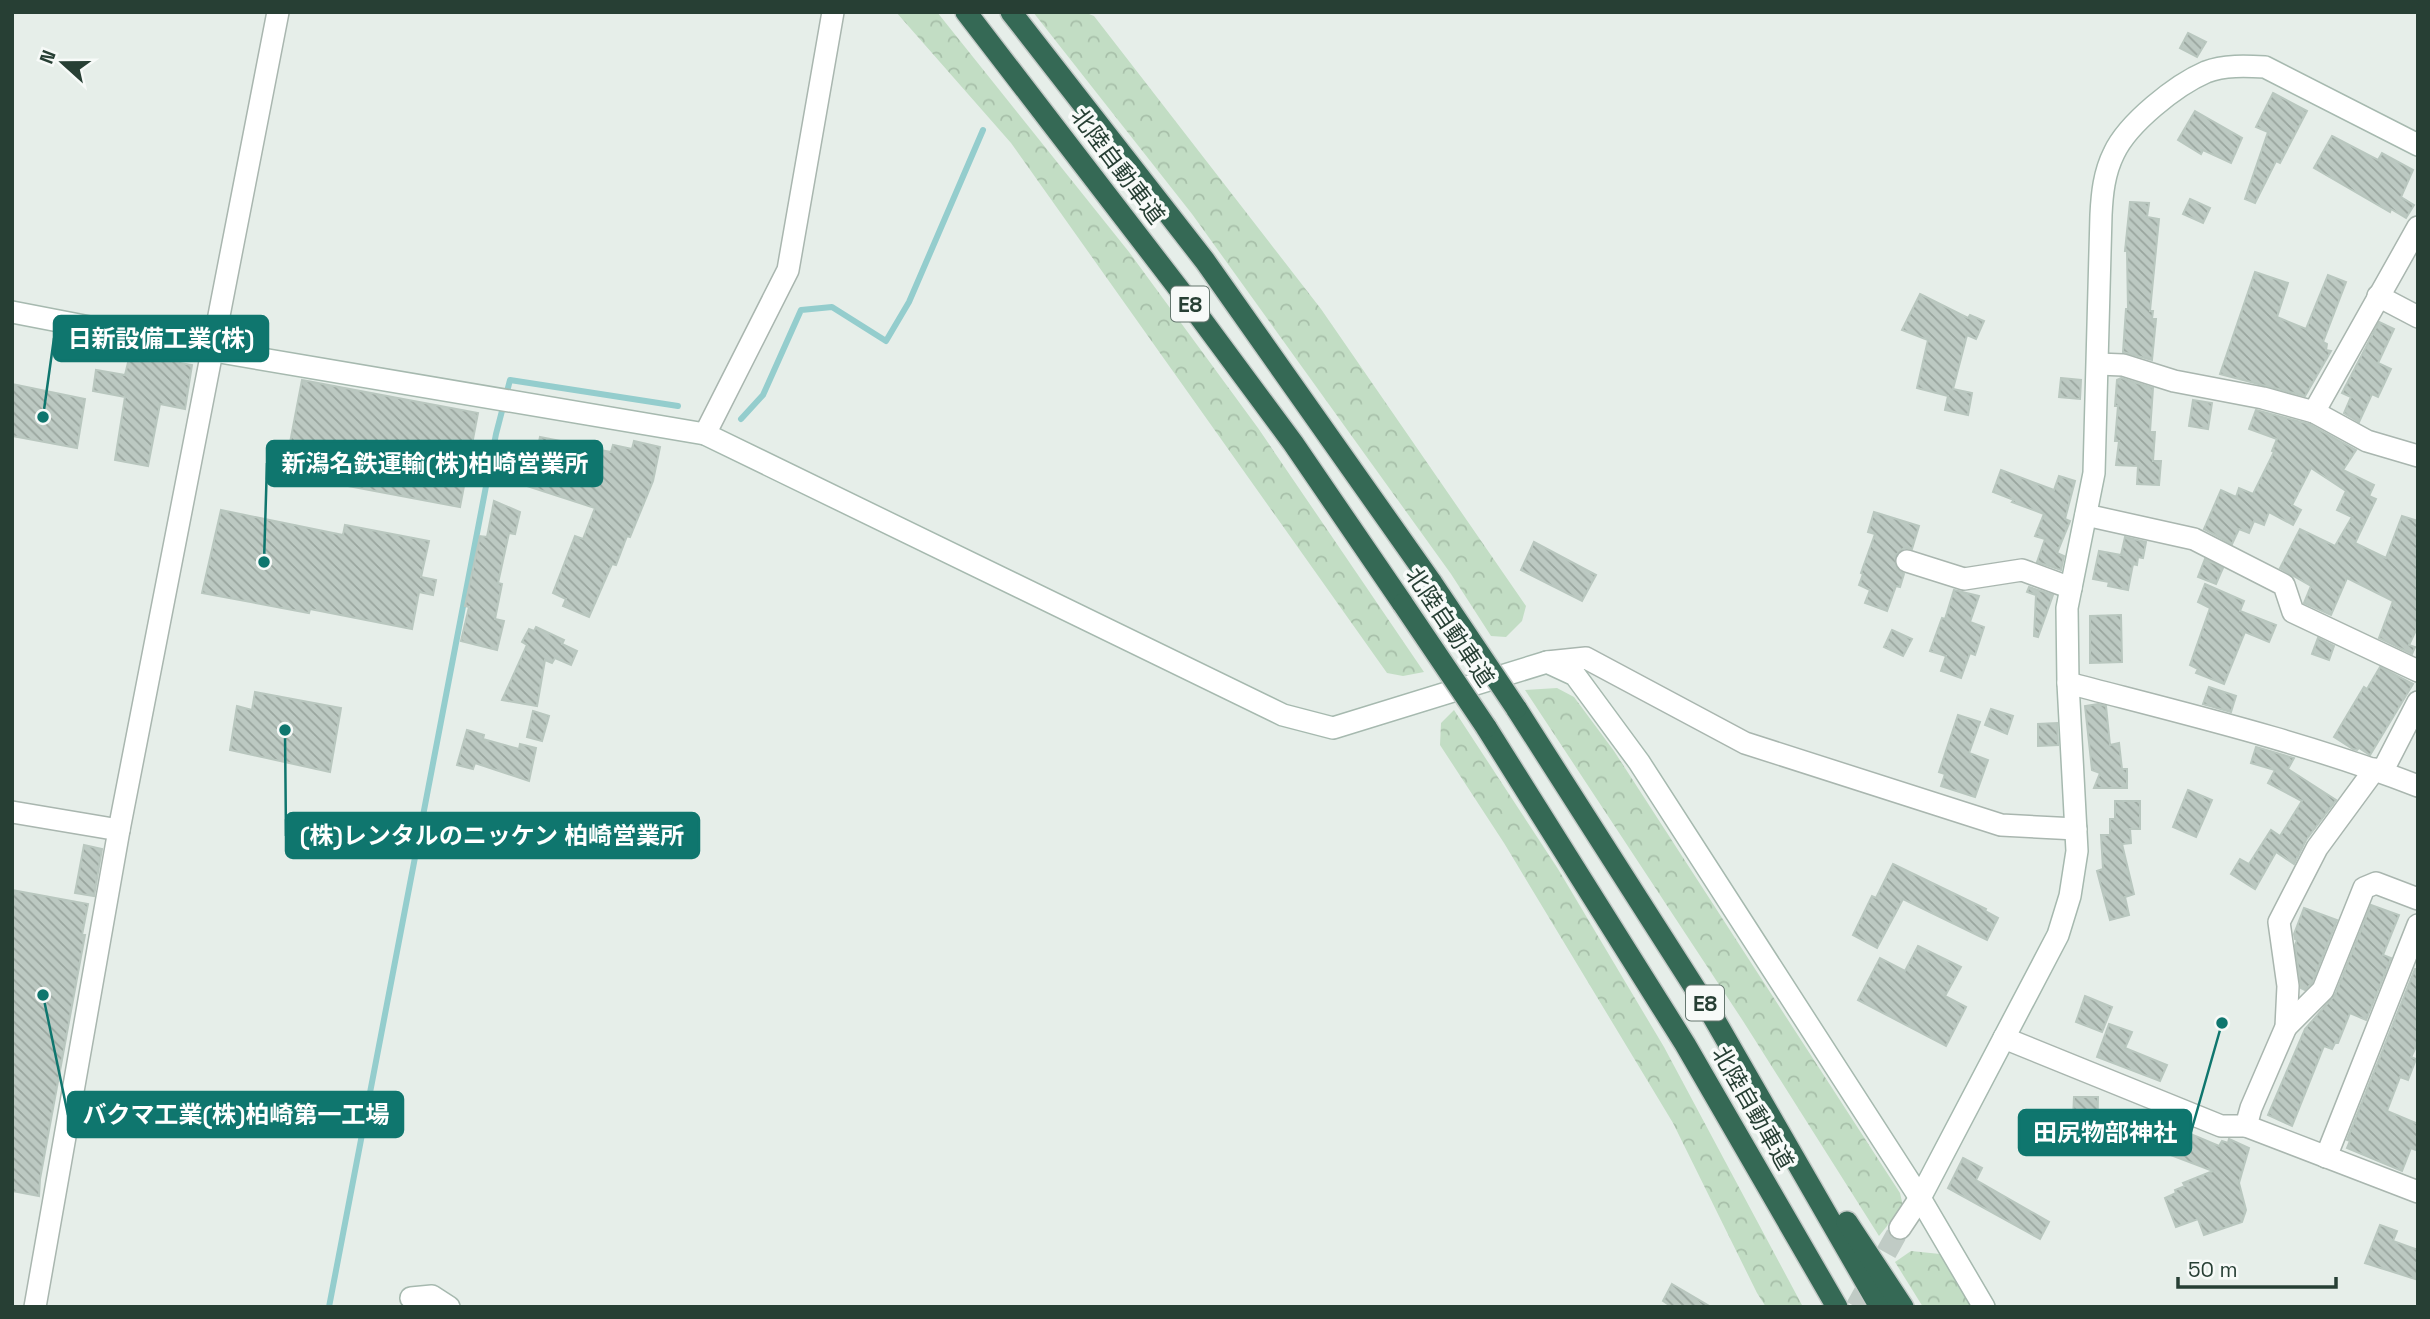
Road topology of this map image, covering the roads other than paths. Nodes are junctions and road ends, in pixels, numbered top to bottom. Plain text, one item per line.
1 (278, 12) edge
2 (833, 12) edge
3 (966, 12) edge
4 (1011, 12) edge
5 (2418, 145) edge
6 (2418, 228) edge
7 (2378, 296) junction
8 (12, 312) edge
9 (2418, 317) edge
10 (214, 351) junction
11 (2098, 364) junction
12 (2314, 412) junction
13 (705, 434) junction
14 (2418, 456) edge
15 (2086, 515) junction
16 (1908, 561) dead end
17 (2071, 588) junction
18 (1547, 662) junction
19 (2418, 671) edge
20 (2068, 683) junction
21 (2418, 702) edge
22 (2378, 771) junction
23 (2418, 786) edge
24 (12, 811) edge
25 (2076, 829) junction
26 (119, 830) junction
27 (2418, 899) edge
28 (2418, 925) edge
29 (1712, 1015) junction
30 (2286, 1027) junction
31 (2004, 1038) junction
32 (2246, 1126) junction
33 (2326, 1157) junction
34 (2418, 1192) edge
35 (1920, 1198) junction
36 (1784, 1213) junction
37 (1900, 1228) tunnel mouth
38 (411, 1298) dead end
39 (35, 1307) edge
40 (449, 1307) edge
41 (1827, 1307) edge
42 (1838, 1307) edge
43 (1880, 1307) edge
44 (1903, 1307) edge
45 (1984, 1307) edge

1 - 10 street
2 - 13 street
3 - 36 highway, 北陸自動車道 / E8, bridge
4 - 29 highway, 北陸自動車道 / E8, bridge
5 - 11 street
6 - 7 street
7 - 9 street
7 - 12 street
8 - 10 street
10 - 13 street
10 - 26 street
11 - 12 street
11 - 15 street
12 - 14 street
13 - 18 street
15 - 17 street
15 - 19 street
16 - 17 street
17 - 20 street
18 - 25 street
18 - 35 street
20 - 22 street
20 - 25 street
21 - 22 street
22 - 23 street
22 - 30 street
24 - 26 street
25 - 31 street
26 - 39 street
27 - 30 street
28 - 33 street
29 - 43 highway, 北陸自動車道 / E8
29 - 44 highway
30 - 32 street
31 - 32 street
31 - 35 street
32 - 33 street
33 - 34 street
35 - 37 street
35 - 45 street
36 - 41 highway
36 - 42 highway, 北陸自動車道 / E8
38 - 40 street

